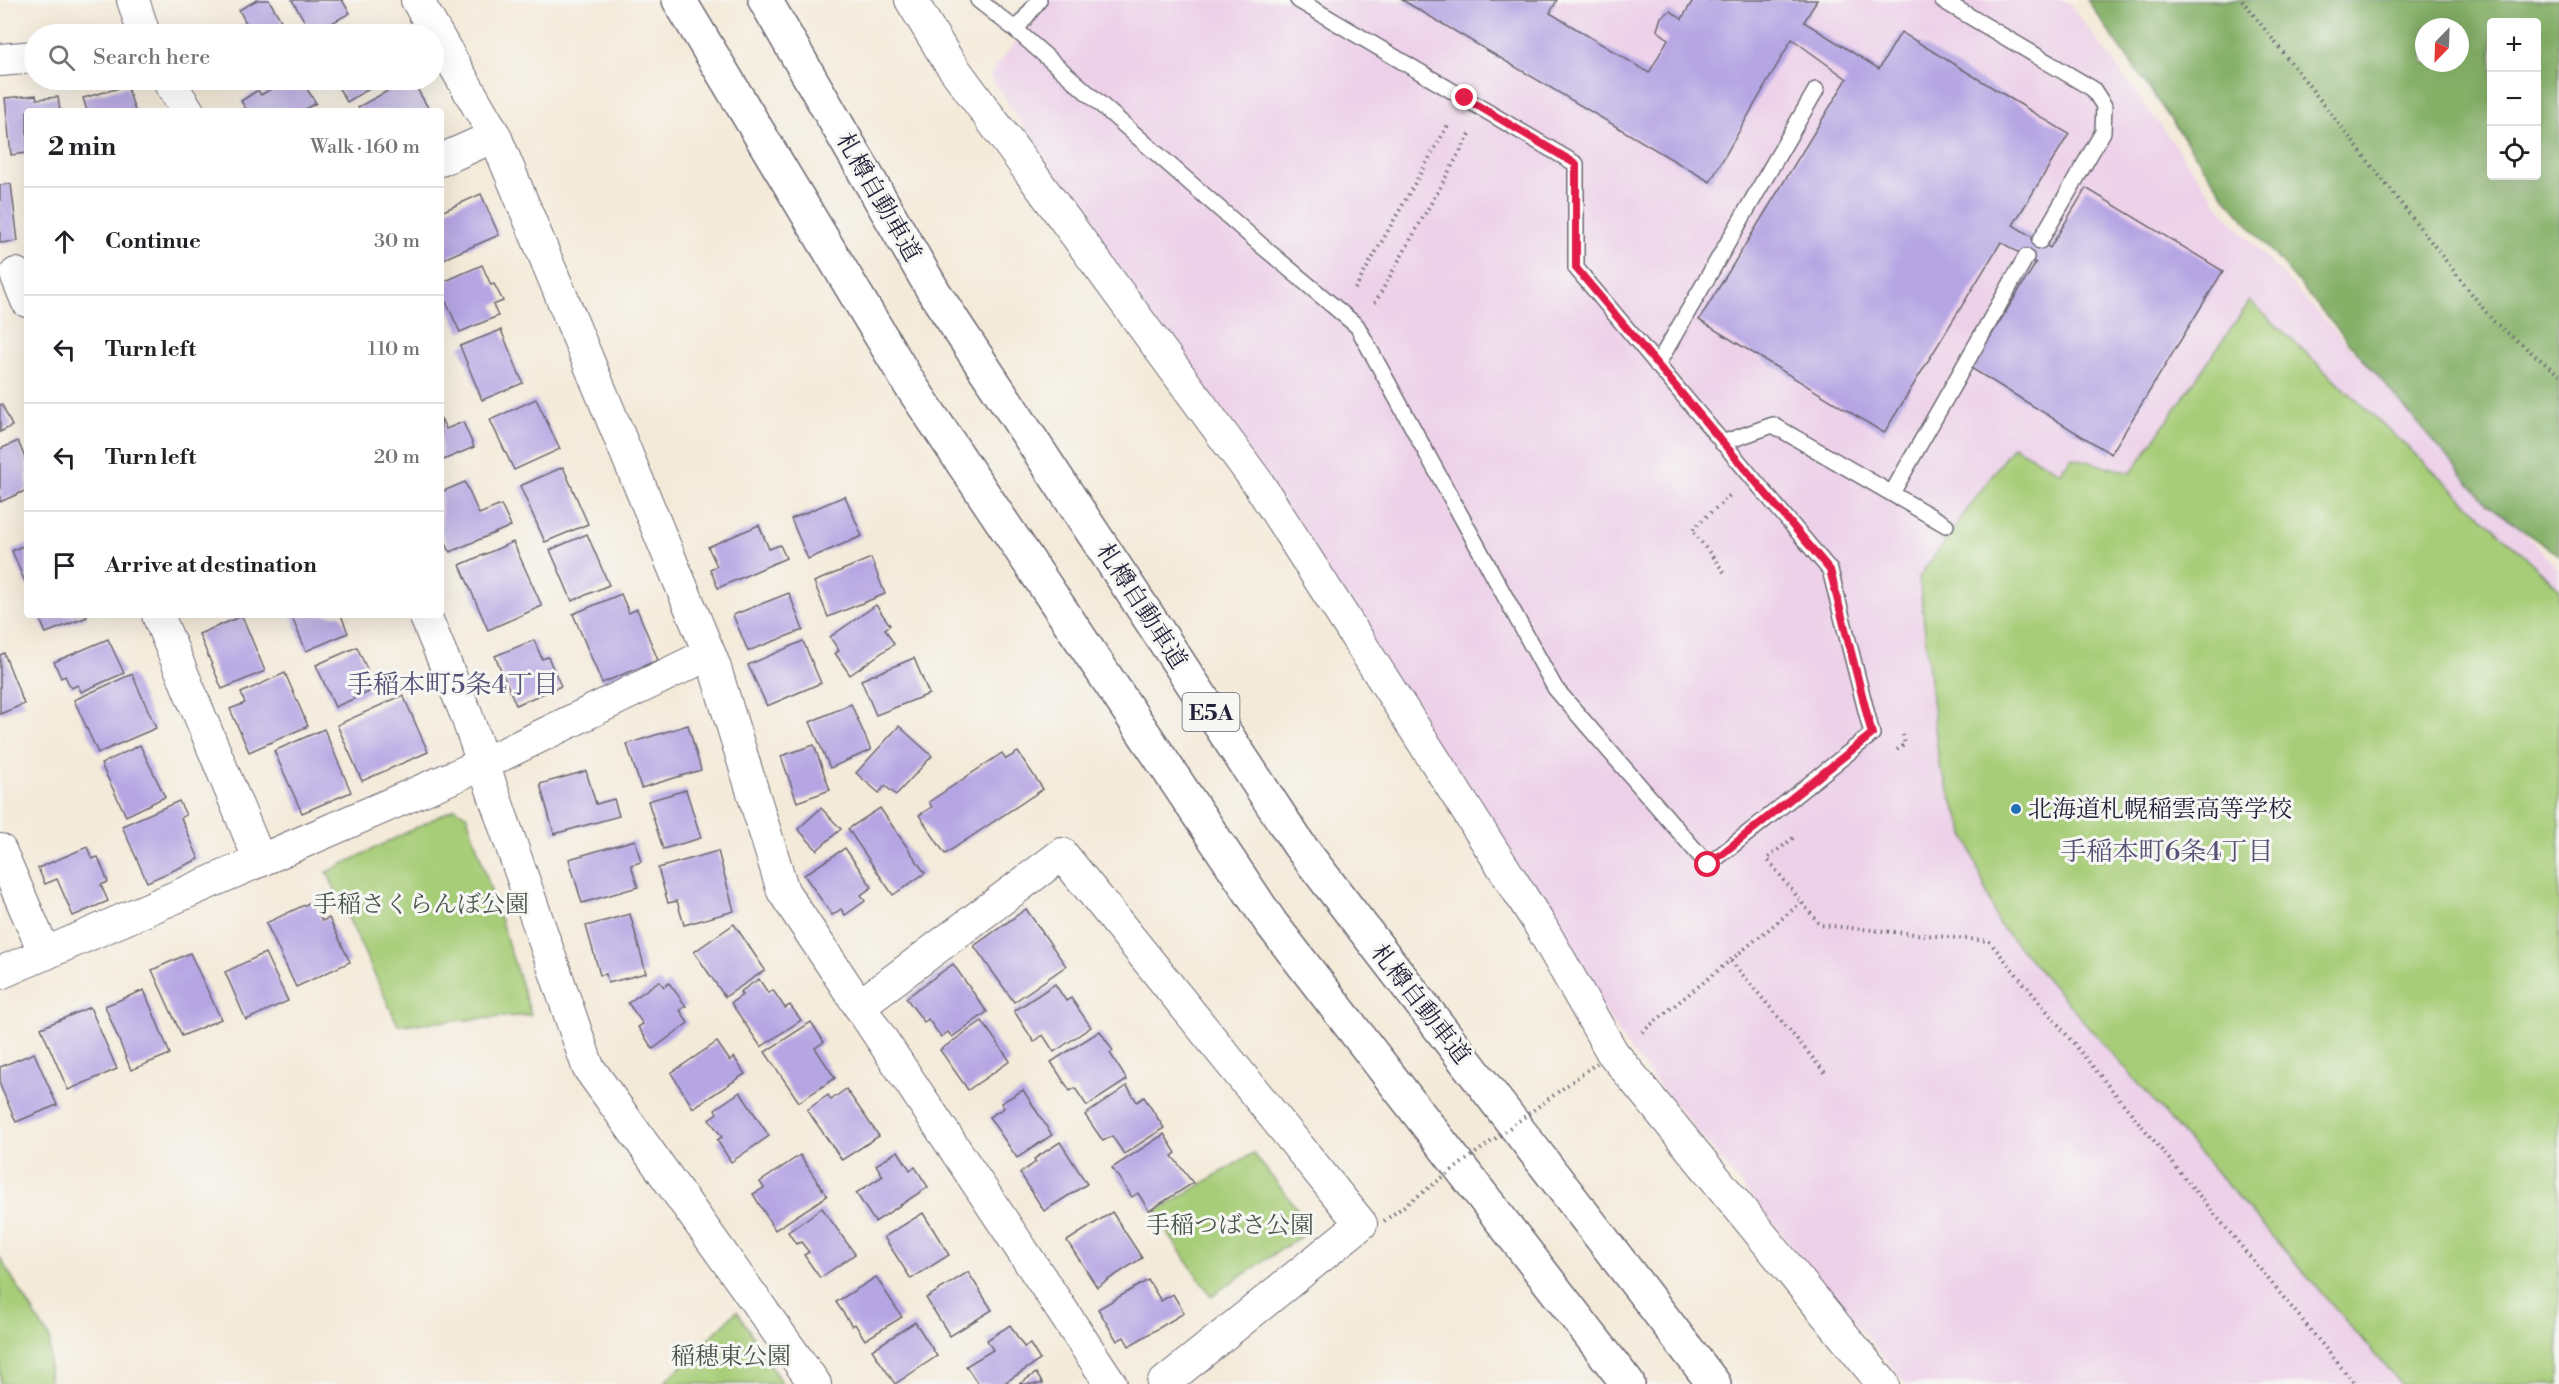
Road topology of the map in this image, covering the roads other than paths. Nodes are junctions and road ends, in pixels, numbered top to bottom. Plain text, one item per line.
1 (133, 0) edge
2 (417, 0) edge
3 (679, 0) edge
4 (765, 0) edge
5 (911, 0) edge
6 (978, 0) edge
7 (1039, 0) edge
8 (1298, 0) edge
9 (1942, 0) edge
10 (141, 24) edge
11 (431, 24) edge
12 (1016, 30) junction
13 (444, 47) edge
14 (24, 58) edge
15 (0, 60) edge
16 (174, 90) edge
17 (1816, 90) dead end
18 (186, 108) edge
19 (495, 136) junction
20 (444, 159) edge
21 (2040, 241) dead end
22 (2026, 257) dead end
23 (1657, 365) junction
24 (1722, 443) junction
25 (1892, 493) junction
26 (1946, 525) dead end
27 (159, 618) edge
28 (426, 618) edge
29 (709, 654) junction
30 (483, 764) junction
31 (0, 850) edge
32 (260, 861) junction
33 (45, 954) junction
34 (0, 973) edge
35 (859, 1006) junction
36 (815, 1384) edge
37 (1111, 1384) edge
38 (1163, 1384) edge
39 (1628, 1384) edge
40 (1714, 1384) edge
41 (1883, 1384) edge

1 - 10 street
2 - 11 street
3 - 39 highway, E5A
4 - 40 highway, 札樽自動車道 / E5A
5 - 41 street
6 - 12 lane
7 - 12 lane
8 - 23 lane
9 - 21 lane
12 - 24 lane
13 - 19 street
14 - 15 street
16 - 18 street
17 - 23 lane
19 - 20 street
19 - 29 street
22 - 25 lane
23 - 24 lane
24 - 25 lane
25 - 26 lane
27 - 32 street
28 - 30 street
29 - 30 street
29 - 35 street
30 - 32 street
30 - 36 street
31 - 33 street
32 - 33 street
33 - 34 street
35 - 37 street
35 - 38 street

